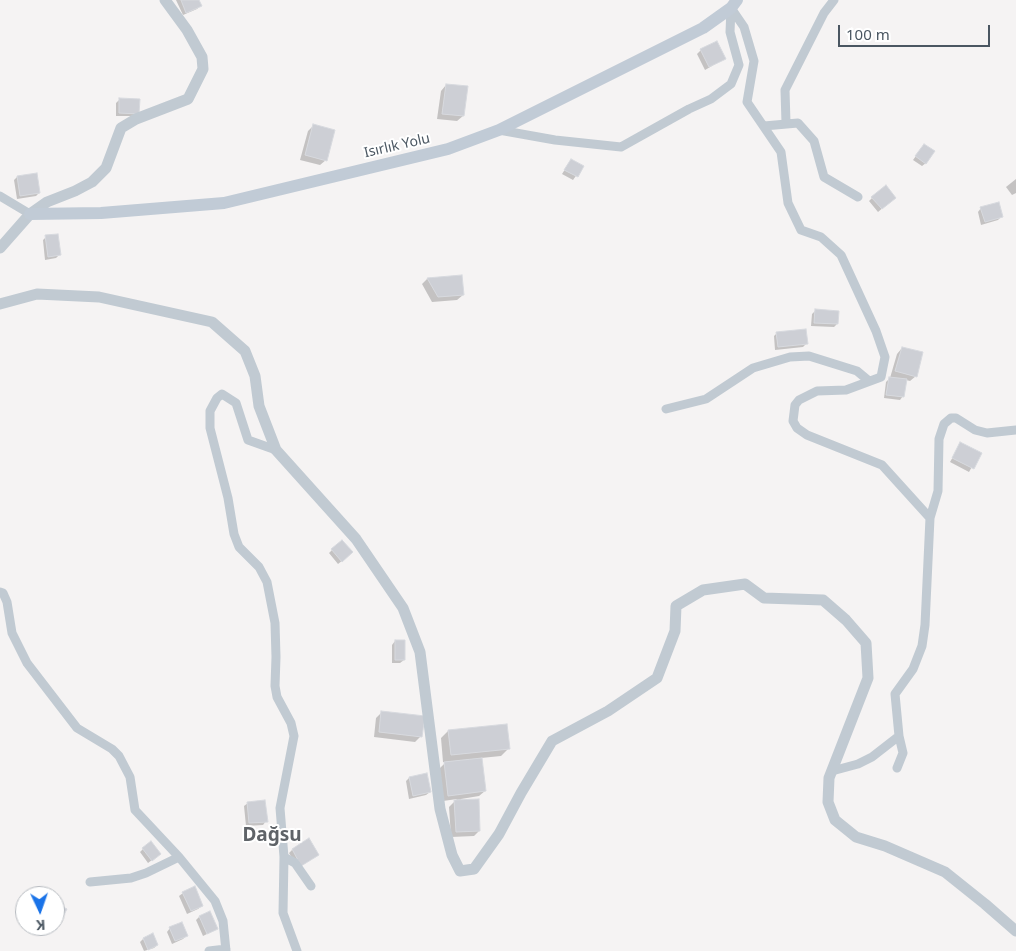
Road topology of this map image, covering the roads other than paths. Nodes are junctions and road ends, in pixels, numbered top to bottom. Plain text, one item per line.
1 (165, 0) edge
2 (834, 0) edge
3 (734, 4) edge
4 (786, 124) junction
5 (764, 126) junction
6 (499, 130) junction
7 (0, 196) edge
8 (858, 197) dead end
9 (30, 214) junction
10 (0, 248) edge
11 (0, 304) edge
12 (869, 381) junction
13 (666, 409) dead end
14 (1016, 430) edge
15 (276, 450) junction
16 (930, 518) junction
17 (0, 592) edge
18 (899, 736) junction
19 (897, 768) dead end
20 (832, 771) junction
21 (179, 857) junction
22 (284, 857) junction
23 (90, 882) dead end
24 (311, 886) dead end
25 (1016, 931) edge
26 (226, 950) edge
27 (209, 951) edge
28 (297, 951) edge

1 - 9 street
2 - 4 street
3 - 5 street
3 - 6 main road, Isırlık Yolu
3 - 6 street
4 - 5 street
4 - 8 street
5 - 12 street
6 - 9 main road, Isırlık Yolu
7 - 9 street
9 - 10 street
11 - 15 street
12 - 13 street
12 - 16 street
14 - 16 street
15 - 20 street
15 - 22 street
16 - 18 street
17 - 21 street
18 - 19 street
18 - 20 street
20 - 25 street
21 - 23 street
21 - 26 street
22 - 24 street
22 - 28 street
26 - 27 street

